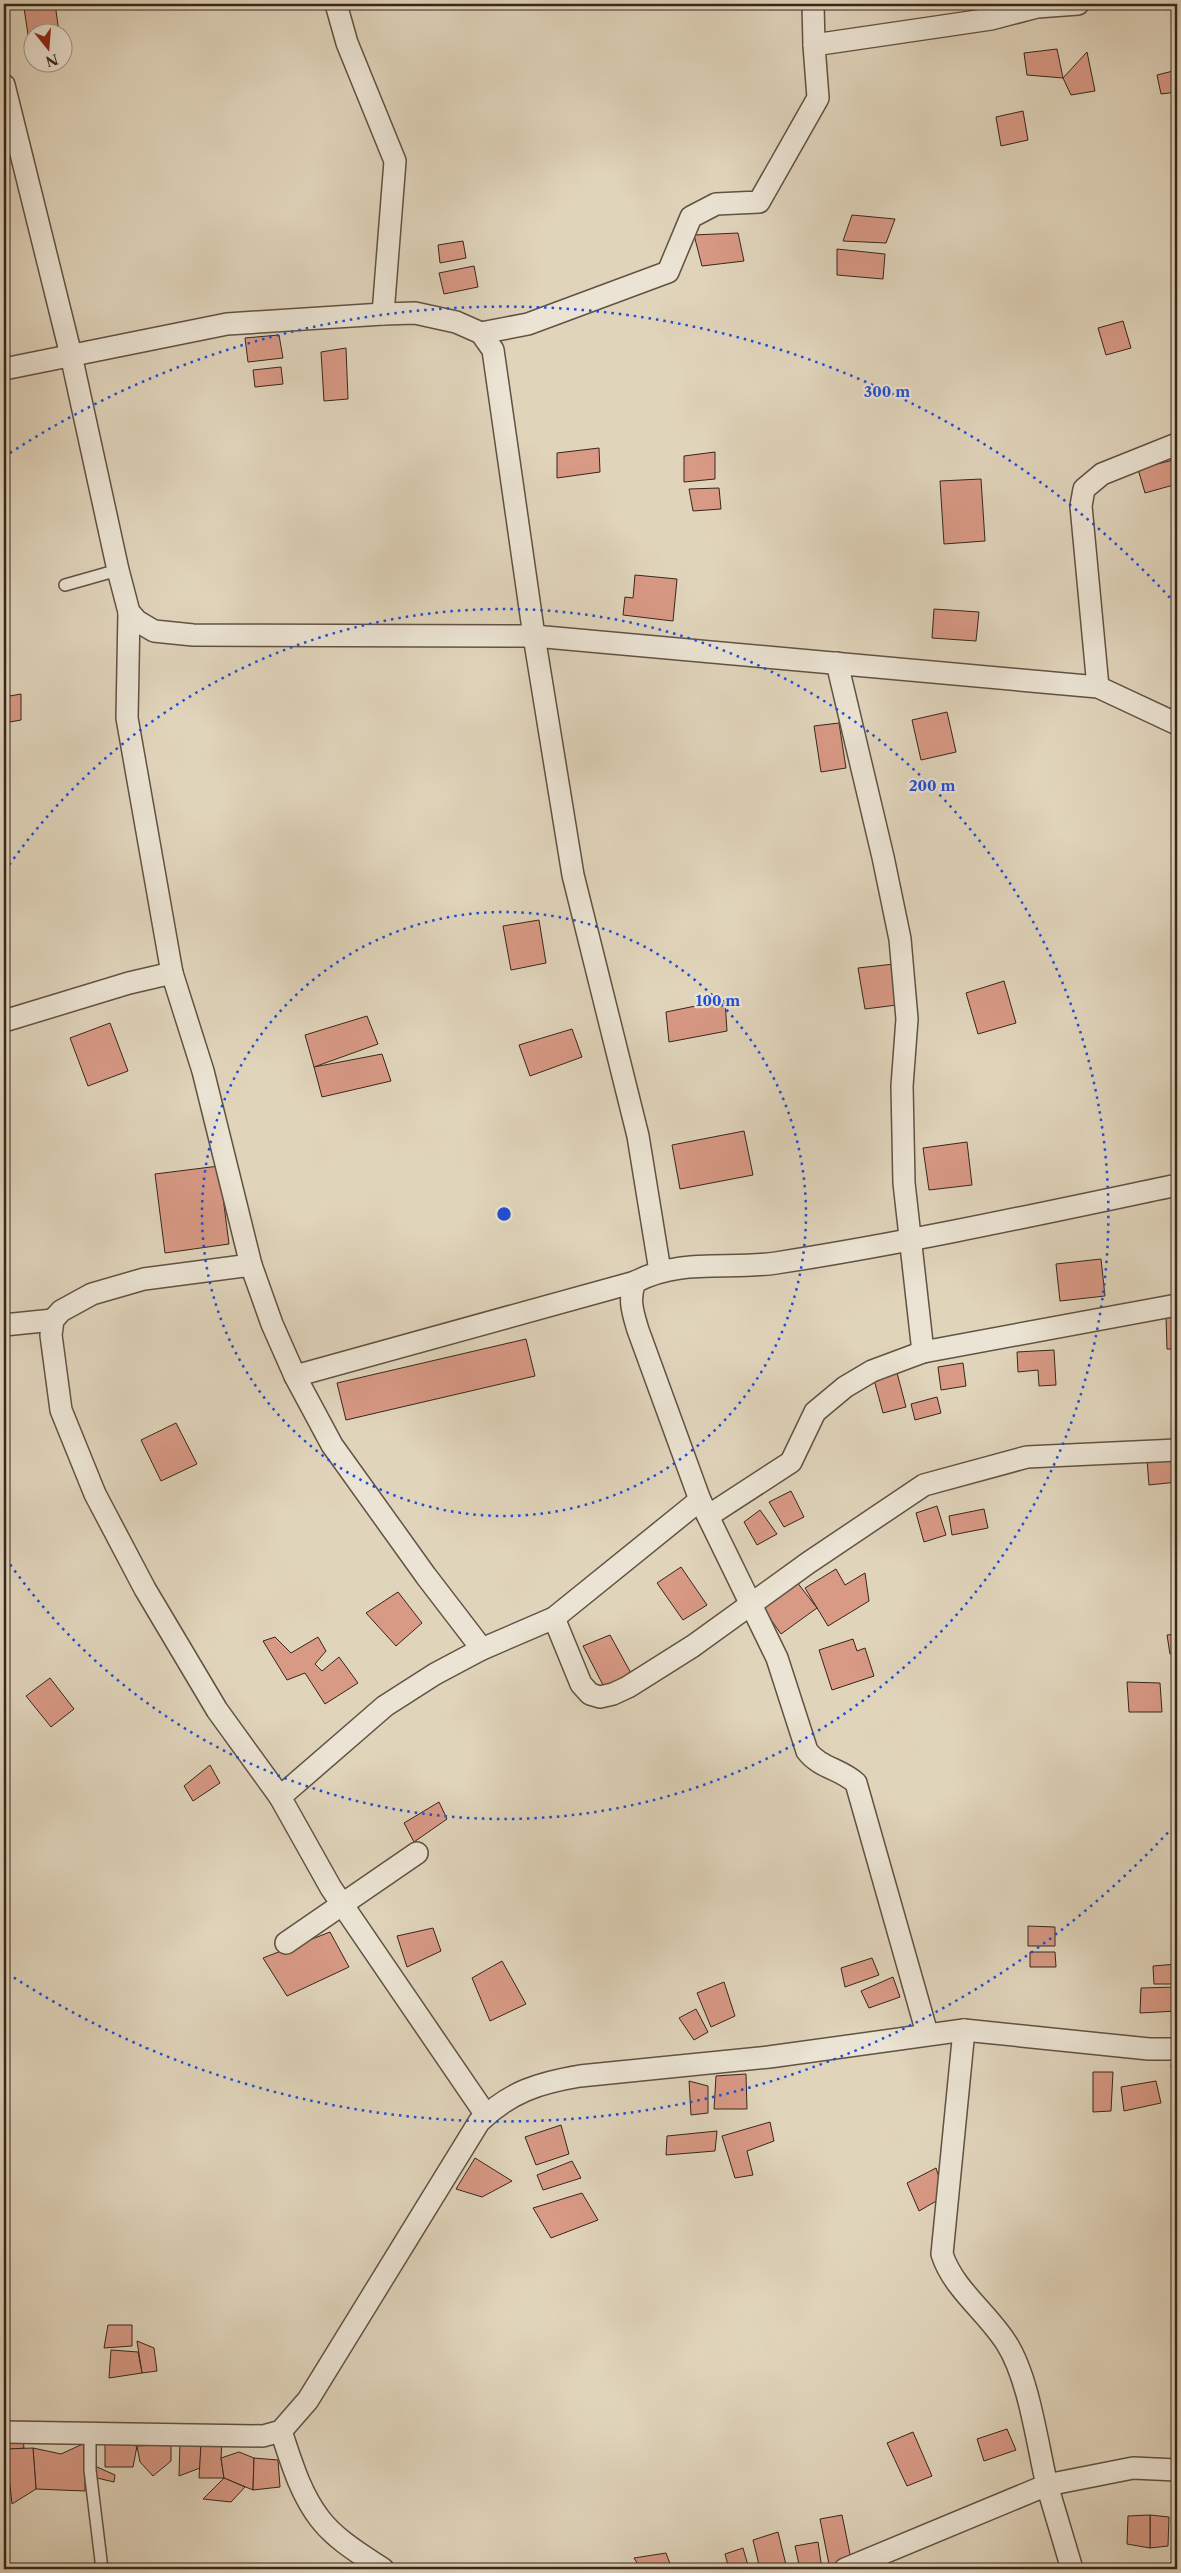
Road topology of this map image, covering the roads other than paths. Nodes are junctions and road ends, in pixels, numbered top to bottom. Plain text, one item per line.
1 (336, 4) edge
2 (813, 4) edge
3 (1078, 4) edge
4 (814, 45) junction
5 (4, 85) edge
6 (383, 314) junction
7 (481, 333) junction
8 (71, 355) junction
9 (4, 369) edge
10 (1177, 444) edge
11 (118, 570) junction
12 (64, 585) dead end
13 (129, 612) junction
14 (154, 631) junction
15 (534, 636) junction
16 (127, 638) junction
17 (837, 663) junction
18 (1098, 687) junction
19 (1177, 724) edge
20 (172, 973) junction
21 (4, 1022) edge
22 (1177, 1185) edge
23 (910, 1241) junction
24 (251, 1265) junction
25 (660, 1271) junction
26 (635, 1282) junction
27 (1177, 1305) edge
28 (53, 1320) junction
29 (4, 1325) edge
30 (923, 1352) junction
31 (295, 1376) junction
32 (1177, 1450) edge
33 (704, 1508) junction
34 (752, 1604) junction
35 (554, 1618) junction
36 (482, 1648) junction
37 (280, 1797) junction
38 (417, 1853) dead end
39 (343, 1905) junction
40 (286, 1943) dead end
41 (964, 2030) junction
42 (927, 2033) junction
43 (1177, 2049) edge
44 (486, 2115) junction
45 (281, 2431) junction
46 (4, 2432) edge
47 (90, 2432) junction
48 (1177, 2470) edge
49 (1047, 2485) junction
50 (102, 2569) edge
51 (384, 2569) edge
52 (845, 2569) edge
53 (1072, 2569) edge

1 - 6 street
2 - 4 street
3 - 4 street
4 - 7 street
5 - 8 street
6 - 7 street
6 - 8 street
7 - 15 street
8 - 9 street
8 - 11 street
10 - 18 street
11 - 12 lane
11 - 13 street
13 - 14 street
13 - 16 street
14 - 15 street
14 - 16 street
15 - 17 street
15 - 25 street
16 - 20 street
17 - 18 street
17 - 23 street
18 - 19 street
20 - 21 street
20 - 24 street
22 - 23 street
23 - 25 street
23 - 30 street
24 - 28 street
24 - 31 street
25 - 26 street
26 - 31 street
26 - 33 street
27 - 30 street
28 - 29 street
28 - 37 street
30 - 33 street
31 - 36 street
32 - 34 street
33 - 34 street
33 - 35 street
34 - 35 street
34 - 42 street
35 - 36 street
36 - 37 street
37 - 39 street
38 - 39 street
39 - 40 street
39 - 44 street
41 - 42 street
41 - 43 street
41 - 49 street
42 - 44 street
44 - 45 street
45 - 47 street
45 - 51 street
46 - 47 street
47 - 50 lane
48 - 49 street
49 - 52 street
49 - 53 street

